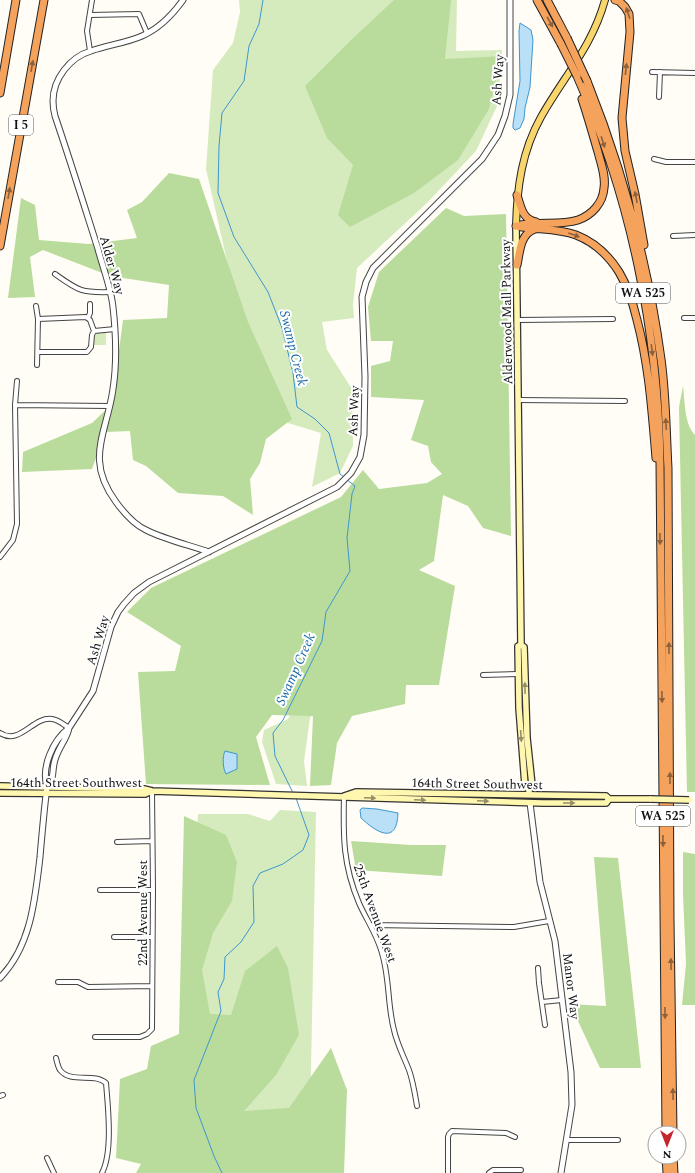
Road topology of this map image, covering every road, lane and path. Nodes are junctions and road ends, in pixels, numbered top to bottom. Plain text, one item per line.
1 (16, 0) edge
2 (92, 0) edge
3 (183, 0) edge
4 (510, 0) edge
5 (537, 0) edge
6 (547, 0) edge
7 (605, 0) edge
8 (615, 0) edge
9 (43, 2) edge
10 (90, 15) junction
11 (147, 33) junction
12 (90, 51) junction
13 (652, 72) dead end
14 (660, 72) junction
15 (695, 73) edge
16 (0, 93) edge
17 (582, 94) junction
18 (659, 97) dead end
19 (654, 159) dead end
20 (695, 162) edge
21 (517, 195) junction
22 (516, 226) junction
23 (537, 226) junction
24 (695, 235) edge
25 (673, 236) dead end
26 (0, 246) edge
27 (517, 265) junction
28 (55, 274) dead end
29 (110, 292) junction
30 (90, 304) dead end
31 (36, 306) dead end
32 (88, 318) junction
33 (654, 318) junction
34 (684, 318) dead end
35 (695, 318) edge
36 (38, 319) junction
37 (613, 319) dead end
38 (518, 320) junction
39 (115, 329) junction
40 (94, 331) junction
41 (38, 352) junction
42 (37, 365) dead end
43 (16, 381) dead end
44 (518, 400) junction
45 (625, 401) dead end
46 (15, 405) junction
47 (109, 406) junction
48 (660, 500) junction
49 (209, 552) junction
50 (0, 557) edge
51 (521, 645) junction
52 (518, 674) junction
53 (482, 675) dead end
54 (70, 728) junction
55 (0, 732) edge
56 (0, 786) edge
57 (47, 787) junction
58 (152, 791) junction
59 (0, 793) edge
60 (529, 793) junction
61 (46, 794) junction
62 (344, 796) junction
63 (609, 799) junction
64 (692, 800) edge
65 (530, 803) junction
66 (116, 842) dead end
67 (152, 842) junction
68 (100, 890) dead end
69 (153, 890) junction
70 (549, 921) junction
71 (371, 925) junction
72 (152, 937) junction
73 (114, 938) dead end
74 (538, 968) dead end
75 (0, 978) edge
76 (58, 982) dead end
77 (152, 986) junction
78 (562, 1000) junction
79 (542, 1002) junction
80 (545, 1025) dead end
81 (95, 1037) dead end
82 (56, 1058) dead end
83 (417, 1106) dead end
84 (666, 1125) edge
85 (673, 1125) edge
86 (515, 1137) dead end
87 (567, 1140) junction
88 (618, 1140) dead end
89 (47, 1158) dead end
90 (521, 1170) dead end
91 (506, 1172) edge
92 (54, 1173) edge
93 (102, 1173) edge
94 (448, 1173) edge
95 (488, 1173) edge
96 (561, 1173) edge

1 - 16 highway
2 - 10 street
3 - 11 street, Alder Way
4 - 49 street, Ash Way
5 -> 17 highway, bridge
6 - 33 highway, WA 525, bridge
7 - 21 main road, Alderwood Mall Parkway
33 -> 8 highway
26 -> 9 highway, I 5
10 - 11 street
10 - 12 street
11 - 12 street, Alder Way
12 - 29 street, Alder Way
13 - 14 street
14 - 15 street
14 - 18 street
17 - 23 highway
17 -> 48 highway, WA 525
19 - 20 street
21 - 22 main road, Alderwood Mall Parkway
21 - 23 highway
22 - 23 highway
22 - 27 main road, Alderwood Mall Parkway
23 - 27 highway
23 -> 48 highway
24 - 25 street
27 - 38 main road, Alderwood Mall Parkway
28 - 29 street
29 - 39 street, Alder Way
30 - 32 street
31 - 36 street
32 - 36 street
32 - 40 street
85 -> 33 highway, WA 525
34 - 35 street
36 - 41 street
37 - 38 street
38 - 44 main road, Alderwood Mall Parkway
39 - 40 street
39 - 47 street, Alder Way
40 - 41 street
41 - 42 street
43 - 46 street
44 - 45 street
44 - 51 main road, Alderwood Mall Parkway
46 - 47 street
46 - 50 street
47 - 49 street, Alder Way
48 -> 84 highway, WA 525
49 - 54 street, Ash Way
51 - 52 main road, Alderwood Mall Parkway
60 -> 51 main road, Alderwood Mall Parkway
52 - 53 street
52 -> 60 main road, Alderwood Mall Parkway
54 - 55 street
54 - 57 street, Ash Way
56 - 57 main road, 164th Street Southwest
57 - 58 main road, 164th Street Southwest
57 - 61 street, Ash Way
58 - 61 main road, 164th Street Southwest
58 - 62 main road, 164th Street Southwest
58 - 67 street, 22nd Avenue West
59 - 61 main road, 164th Street Southwest
60 - 62 main road, 164th Street Southwest
60 - 63 main road, 164th Street Southwest
60 - 65 main road, Alderwood Mall Parkway
61 - 75 street, Ash Way
62 -> 65 main road, 164th Street Southwest
62 - 71 street, 25th Avenue West
63 - 64 main road, 164th Street Southwest, bridge
65 -> 63 main road, 164th Street Southwest
65 - 70 street, Manor Way
66 - 67 street
67 - 69 street, 22nd Avenue West
68 - 69 street
69 - 72 street, 22nd Avenue West
70 - 71 street
70 - 78 street, Manor Way
71 - 83 street, 25th Avenue West
72 - 73 street
72 - 77 street, 22nd Avenue West
74 - 79 street
76 - 77 street
77 - 81 street, 22nd Avenue West
78 - 79 street
78 - 87 street, Manor Way
79 - 80 street
82 - 93 street
86 - 94 street
87 - 88 street
87 - 96 street, Manor Way
89 - 92 street
90 - 91 street
91 - 95 street

